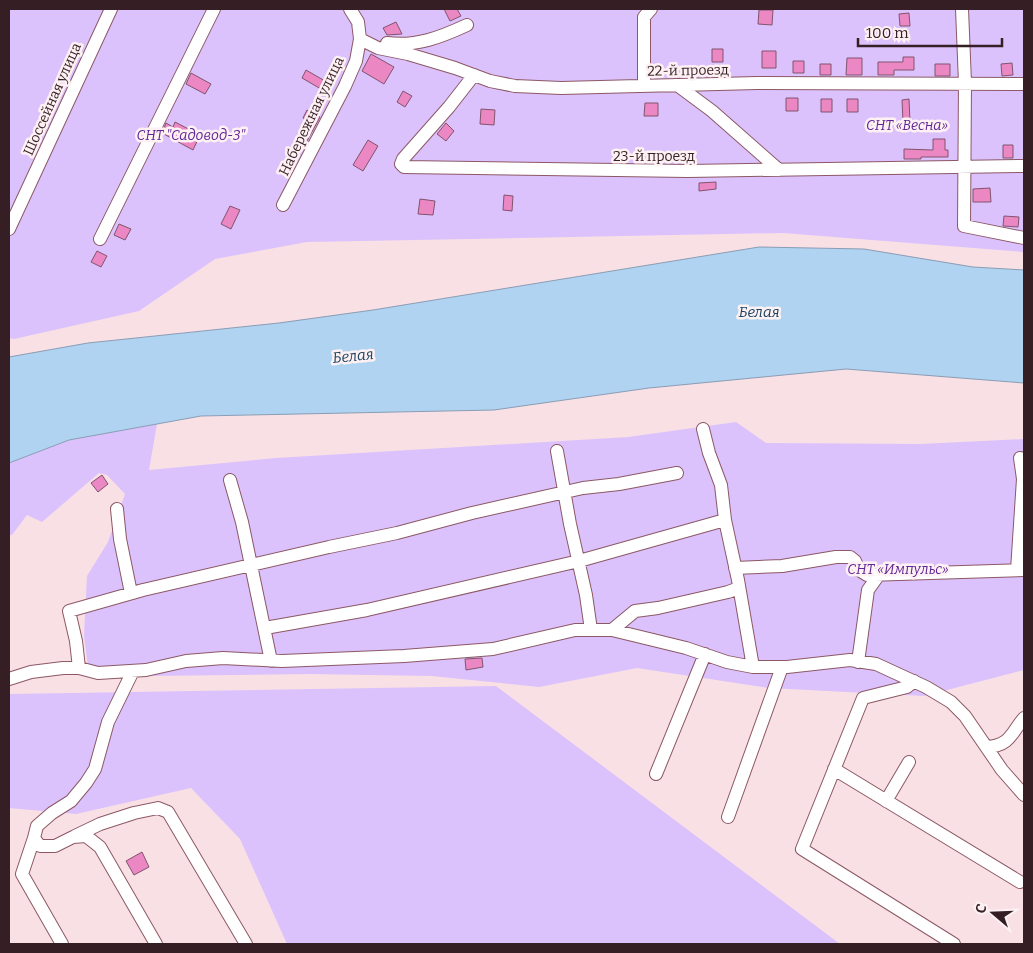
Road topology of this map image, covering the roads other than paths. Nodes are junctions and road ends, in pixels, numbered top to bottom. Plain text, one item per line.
1 (110, 9) edge
2 (214, 9) edge
3 (350, 9) edge
4 (651, 9) edge
5 (962, 9) edge
6 (467, 25) dead end
7 (360, 38) junction
8 (474, 75) junction
9 (965, 83) junction
10 (1024, 84) edge
11 (677, 85) junction
12 (644, 86) junction
13 (1024, 166) edge
14 (964, 167) junction
15 (779, 170) junction
16 (283, 205) dead end
17 (9, 229) edge
18 (1024, 238) edge
19 (100, 239) dead end
20 (703, 429) dead end
21 (557, 451) dead end
22 (1020, 458) dead end
23 (677, 473) dead end
24 (230, 480) dead end
25 (565, 493) junction
26 (117, 509) dead end
27 (725, 520) junction
28 (579, 561) junction
29 (251, 566) junction
30 (735, 568) junction
31 (1021, 570) edge
32 (878, 576) junction
33 (739, 588) junction
34 (131, 594) junction
35 (265, 628) junction
36 (591, 630) junction
37 (612, 630) junction
38 (705, 654) junction
39 (271, 661) junction
40 (858, 662) junction
41 (753, 667) junction
42 (782, 667) junction
43 (79, 668) junction
44 (133, 671) junction
45 (9, 679) edge
46 (914, 681) junction
47 (1024, 718) edge
48 (987, 747) junction
49 (909, 762) dead end
50 (834, 769) junction
51 (656, 774) dead end
52 (1024, 795) edge
53 (886, 801) junction
54 (728, 817) dead end
55 (73, 837) junction
56 (34, 838) junction
57 (1020, 882) dead end
58 (62, 944) edge
59 (156, 944) edge
60 (246, 944) edge
61 (954, 944) edge

1 - 17 street, Шоссейная улица
2 - 19 street
3 - 7 street
4 - 12 street
5 - 9 street
6 - 7 street
7 - 8 street, 22-й проезд
7 - 16 street, Набережная улица
8 - 12 street, 22-й проезд
8 - 15 street, 23-й проезд
9 - 10 street, 22-й проезд
9 - 11 street, 22-й проезд
9 - 14 street
11 - 12 street, 22-й проезд
11 - 15 street
13 - 14 street, 23-й проезд
14 - 15 street, 23-й проезд
14 - 18 street
20 - 27 street
21 - 25 street
22 - 31 street
23 - 25 street
24 - 29 street
25 - 28 street
25 - 29 street
26 - 34 street
27 - 28 street
27 - 30 street
28 - 35 street
28 - 36 street
29 - 34 street
29 - 35 street
30 - 32 street
30 - 33 street
31 - 32 street
32 - 40 street
33 - 37 street
33 - 41 street
34 - 43 street
35 - 39 street
36 - 37 street
36 - 39 street
37 - 38 street
38 - 41 street
38 - 51 street
39 - 44 street
40 - 42 street
40 - 46 street
41 - 42 street
42 - 54 street
43 - 44 street
43 - 45 street
44 - 56 street
46 - 48 street
46 - 50 street
47 - 48 street
48 - 52 street
49 - 53 street
50 - 53 street
50 - 61 street
53 - 57 street
55 - 56 street
55 - 59 street
55 - 60 street
56 - 58 street

